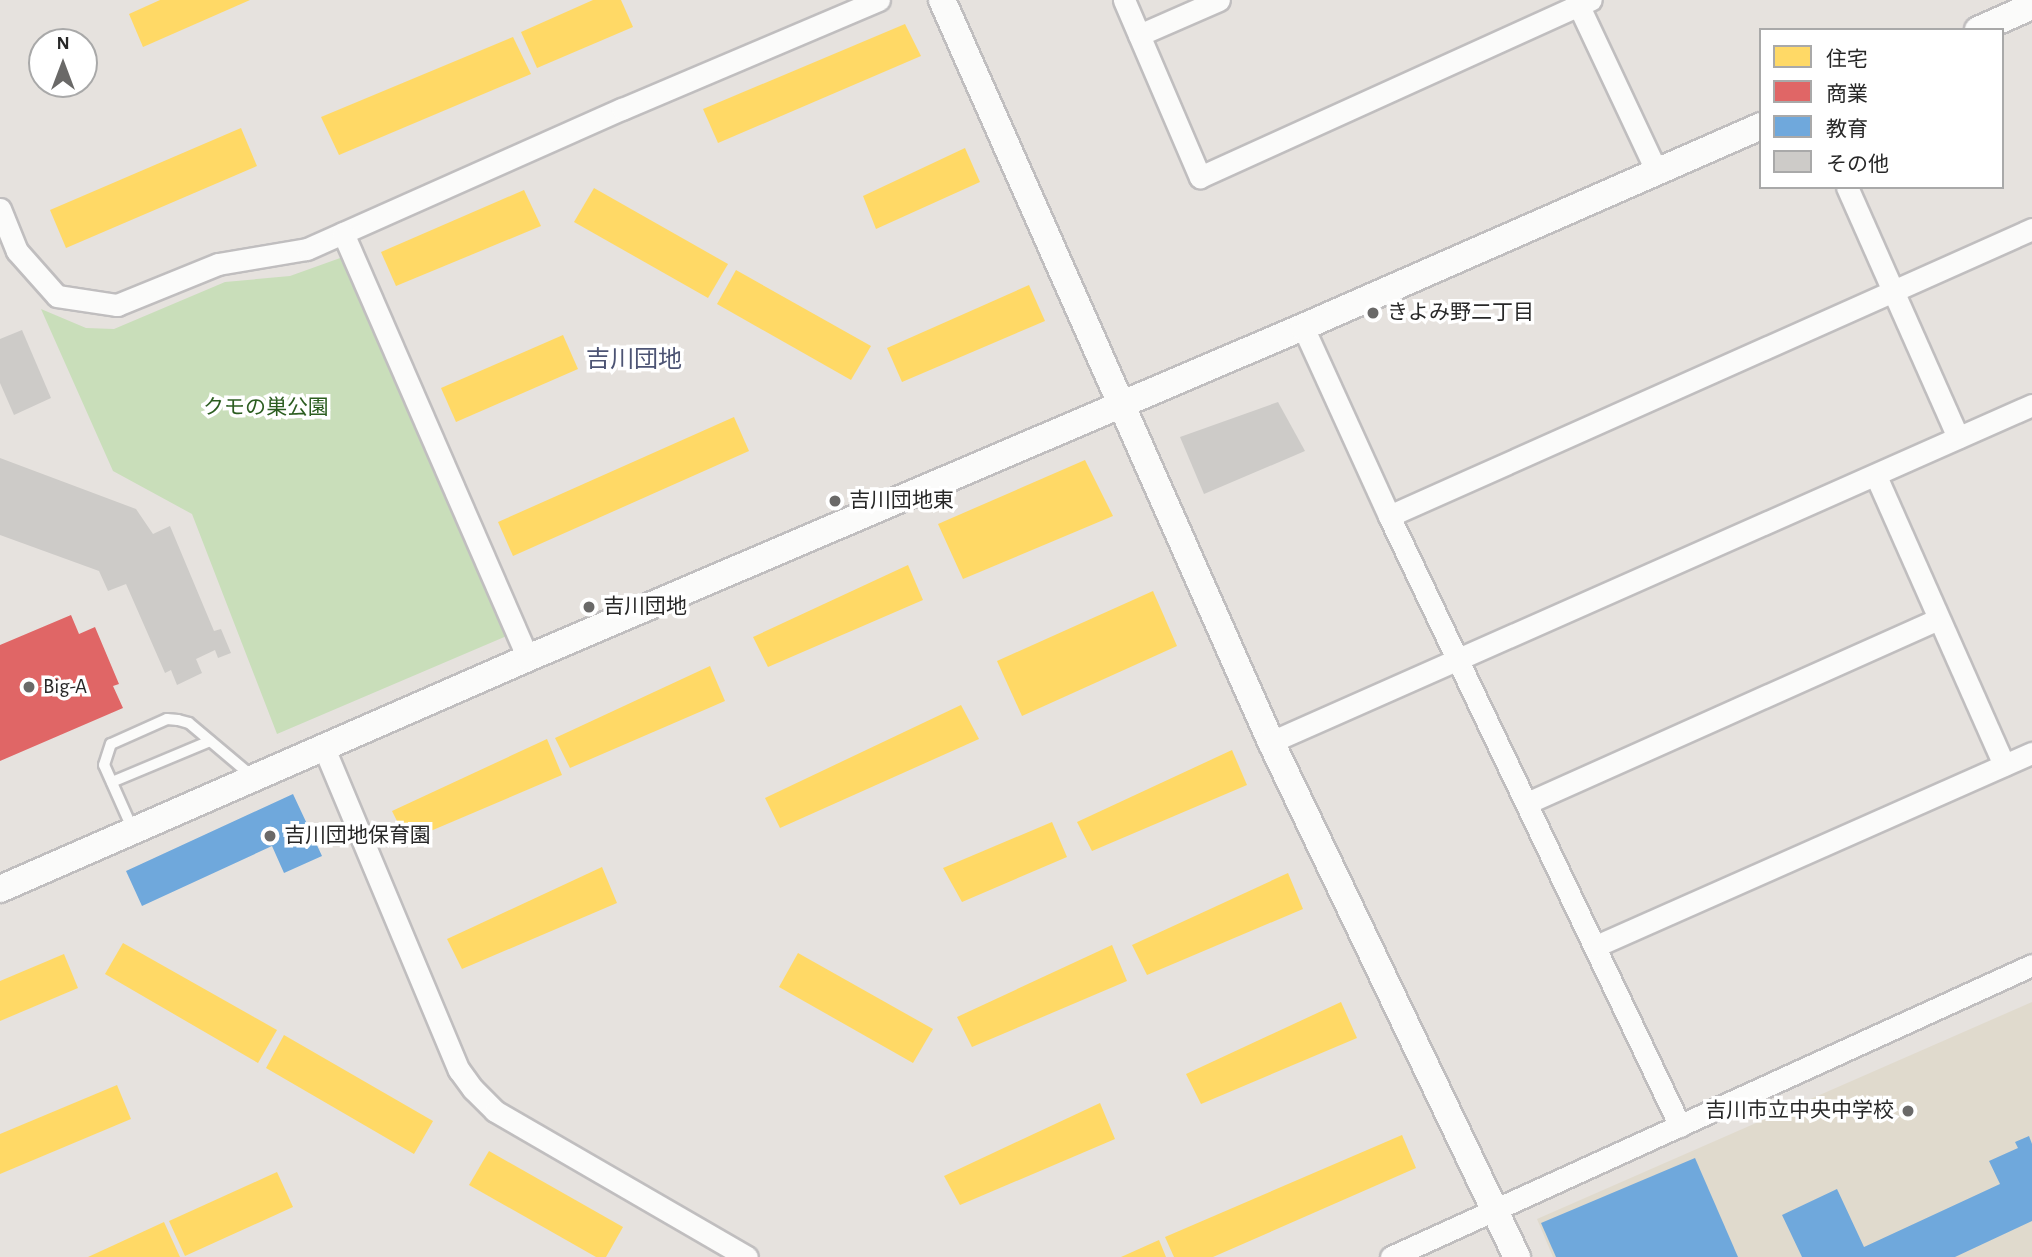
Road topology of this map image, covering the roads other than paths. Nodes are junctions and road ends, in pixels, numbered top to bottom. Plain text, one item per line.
1 (879, 0) edge
2 (942, 0) edge
3 (1124, 0) edge
4 (1219, 0) edge
5 (1582, 2) edge
6 (2032, 6) edge
7 (1982, 28) edge
8 (1139, 35) junction
9 (1759, 127) edge
10 (1657, 172) junction
11 (1848, 189) edge
12 (0, 209) edge
13 (2032, 229) edge
14 (343, 233) junction
15 (9, 255) edge
16 (1892, 291) junction
17 (1303, 327) junction
18 (1120, 405) junction
19 (2032, 405) edge
20 (1958, 437) junction
21 (1876, 476) junction
22 (1389, 516) junction
23 (1938, 619) junction
24 (528, 658) junction
25 (1459, 659) junction
26 (210, 741) junction
27 (1271, 742) junction
28 (324, 748) junction
29 (2032, 753) edge
30 (2004, 765) junction
31 (255, 778) junction
32 (112, 782) junction
33 (1527, 803) junction
34 (133, 830) junction
35 (0, 889) edge
36 (1596, 946) junction
37 (2032, 965) edge
38 (1681, 1126) junction
39 (1497, 1210) junction
40 (747, 1257) edge
41 (1391, 1257) edge
42 (1517, 1257) edge

1 - 14 street
2 - 18 street
3 - 8 street
4 - 8 street
5 - 8 street
5 - 10 street
6 - 7 street
9 - 10 street
10 - 17 street
11 - 16 street
12 - 15 street
13 - 16 street
14 - 15 street
14 - 24 street
16 - 20 street
16 - 22 street
17 - 18 street
17 - 22 street
18 - 24 street
18 - 27 street
19 - 20 street
20 - 21 street
21 - 23 street
21 - 25 street
22 - 25 street
23 - 30 street
23 - 33 street
24 - 28 street
25 - 27 street
25 - 33 street
26 - 31 lane
26 - 32 lane
26 - 32 lane
27 - 39 street
28 - 31 street
28 - 40 street
29 - 30 street
30 - 36 street
31 - 34 street
32 - 34 lane
33 - 36 street
34 - 35 street
36 - 38 street
37 - 38 street
38 - 39 street
39 - 41 street
39 - 42 street

